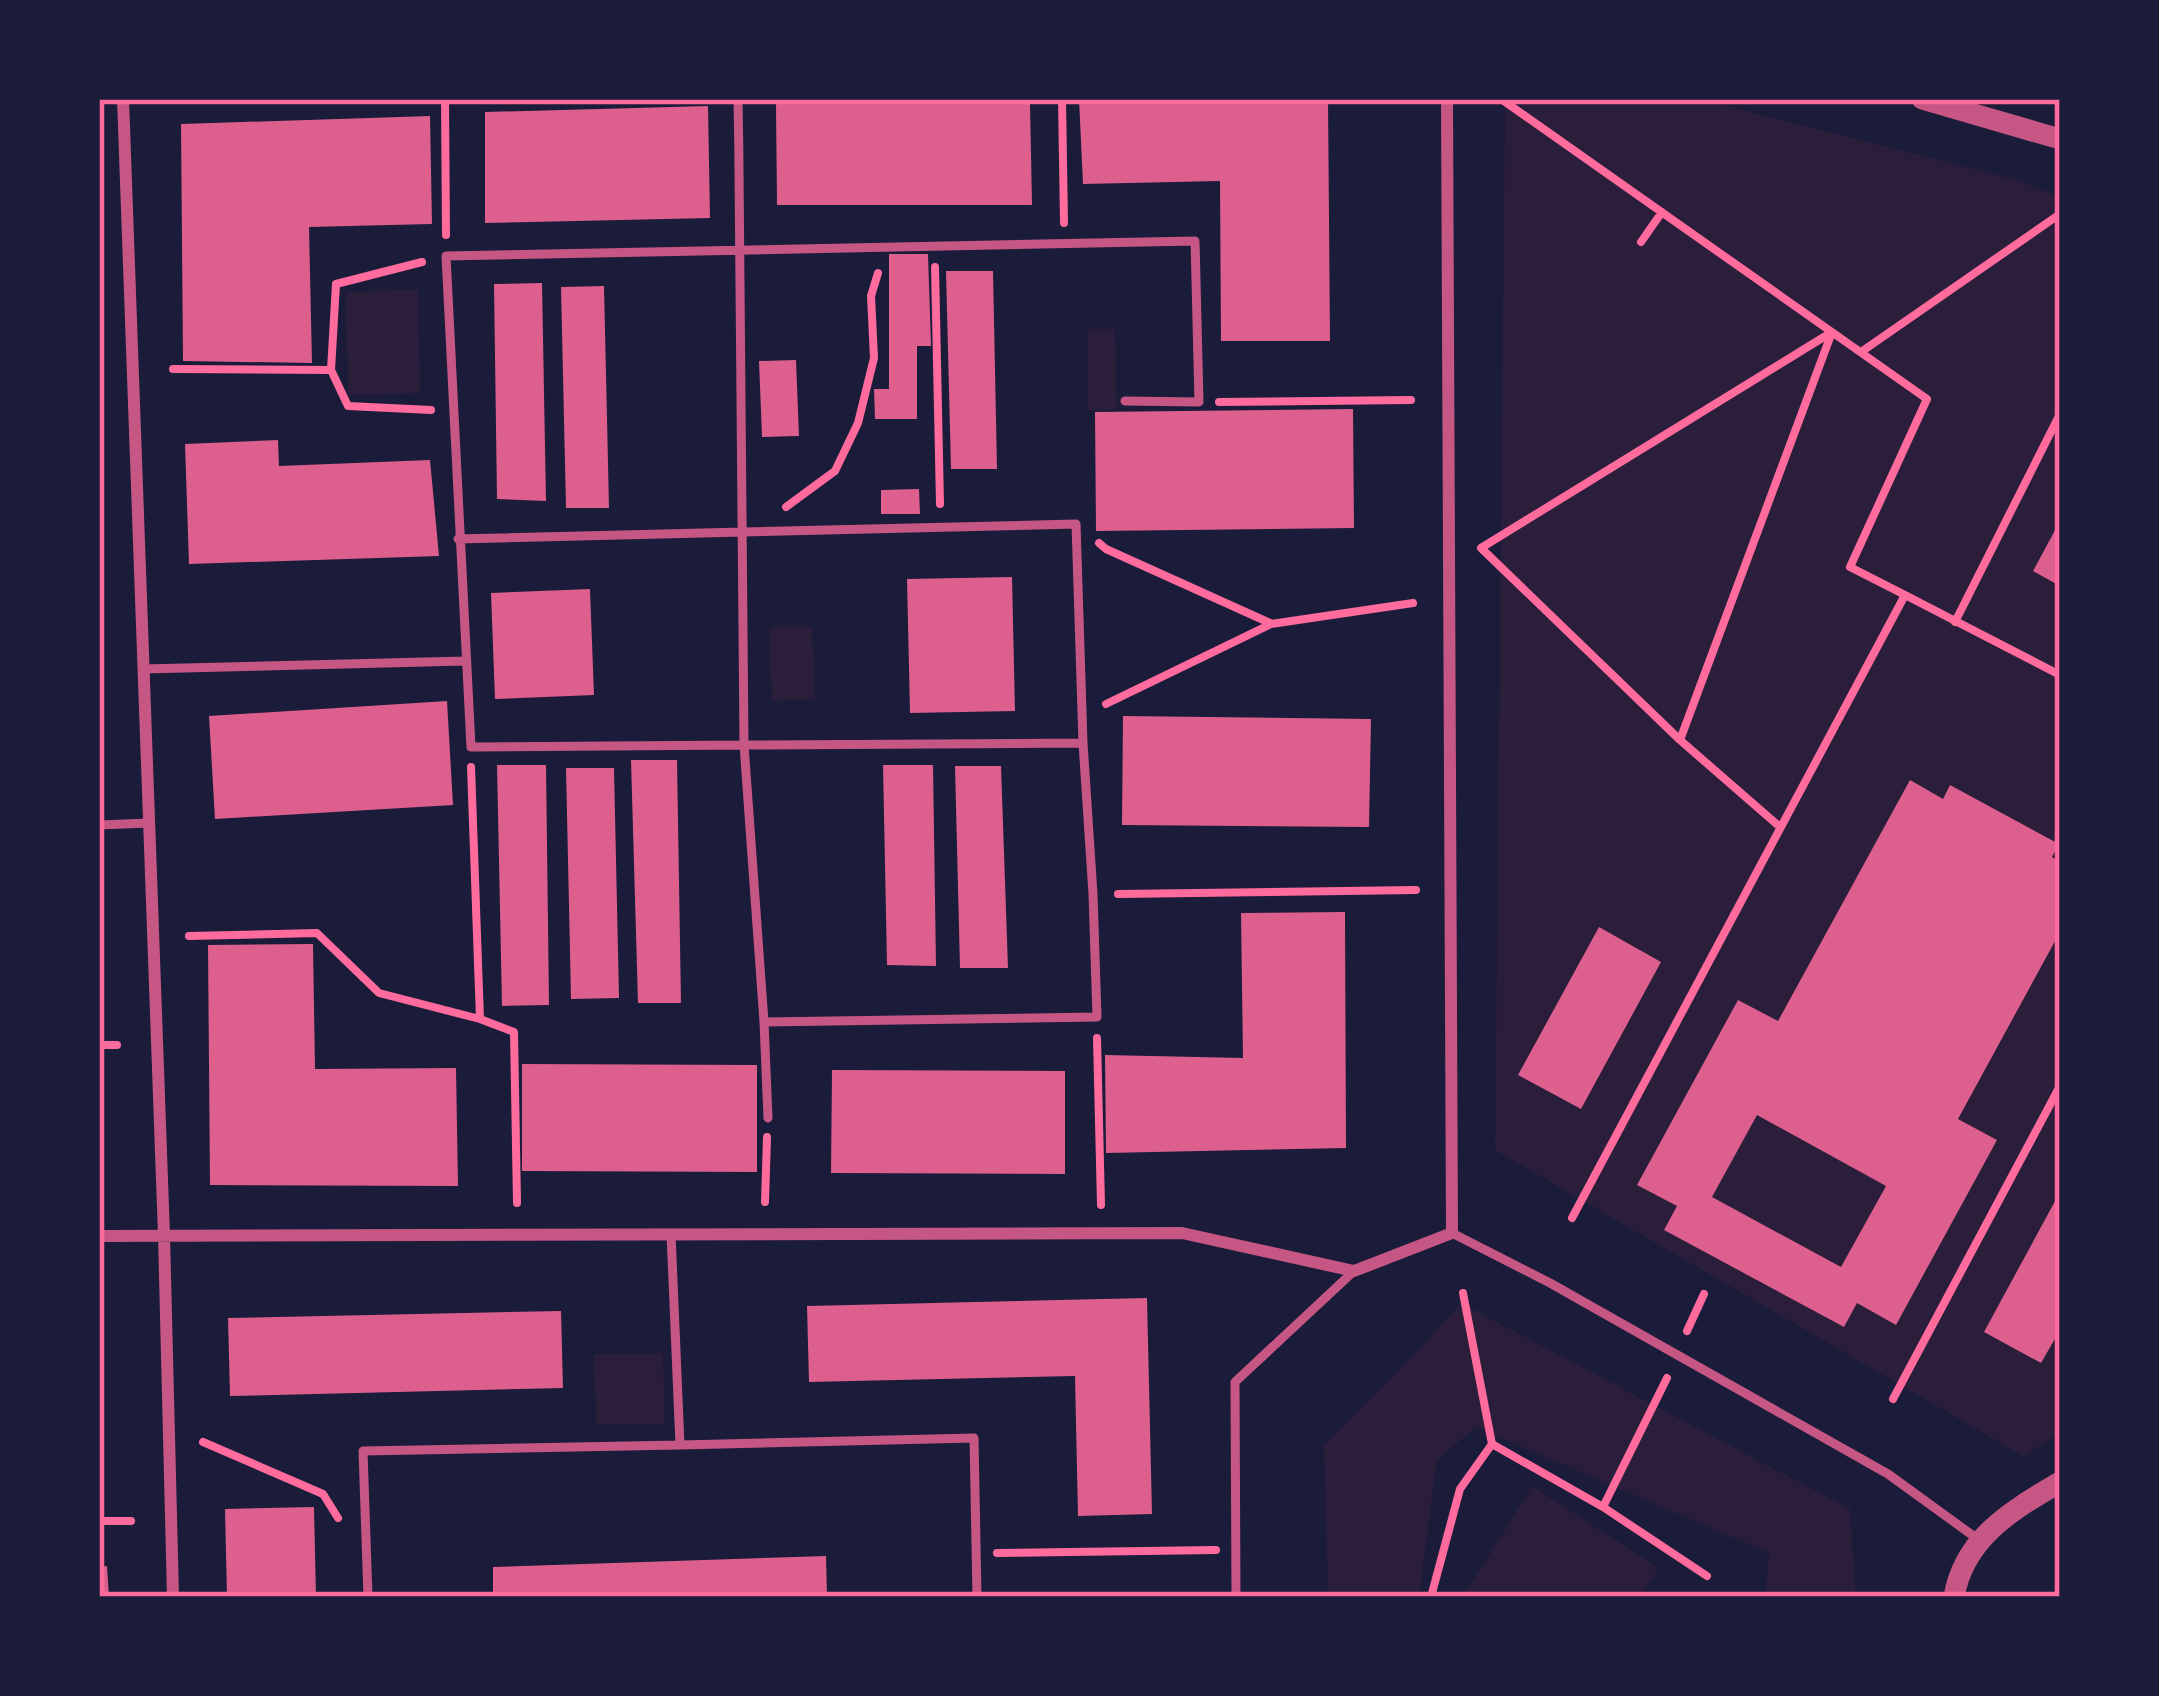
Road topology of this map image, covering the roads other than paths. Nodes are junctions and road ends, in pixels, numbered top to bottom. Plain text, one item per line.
1 (123, 99) edge
2 (738, 99) edge
3 (1448, 99) edge
4 (1922, 99) edge
5 (2060, 139) edge
6 (741, 250) junction
7 (1125, 401) dead end
8 (740, 531) junction
9 (458, 539) junction
10 (466, 661) junction
11 (143, 669) junction
12 (1083, 743) junction
13 (744, 745) junction
14 (149, 823) junction
15 (99, 825) edge
16 (764, 1022) junction
17 (768, 1118) road end
18 (1452, 1233) junction
19 (671, 1234) junction
20 (164, 1235) junction
21 (99, 1236) edge
22 (1354, 1270) junction
23 (680, 1445) junction
24 (2060, 1482) edge
25 (1979, 1540) junction
26 (172, 1597) edge
27 (368, 1597) edge
28 (977, 1597) edge
29 (1236, 1597) edge
30 (1954, 1597) edge

1 - 11 street
2 - 6 lane
3 - 18 street
4 - 5 street
6 - 7 lane
6 - 8 lane
6 - 9 lane
8 - 9 lane
8 - 12 lane
8 - 13 lane
9 - 10 lane
10 - 11 lane
10 - 13 lane
11 - 14 street
12 - 13 lane
12 - 16 lane
13 - 16 lane
14 - 15 lane
14 - 20 street
16 - 17 lane
18 - 22 street
18 - 25 lane
19 - 20 street
19 - 22 street
19 - 23 lane
20 - 21 street
20 - 26 street
22 - 29 lane
23 - 27 lane
23 - 28 lane
24 - 25 street
25 - 30 street

